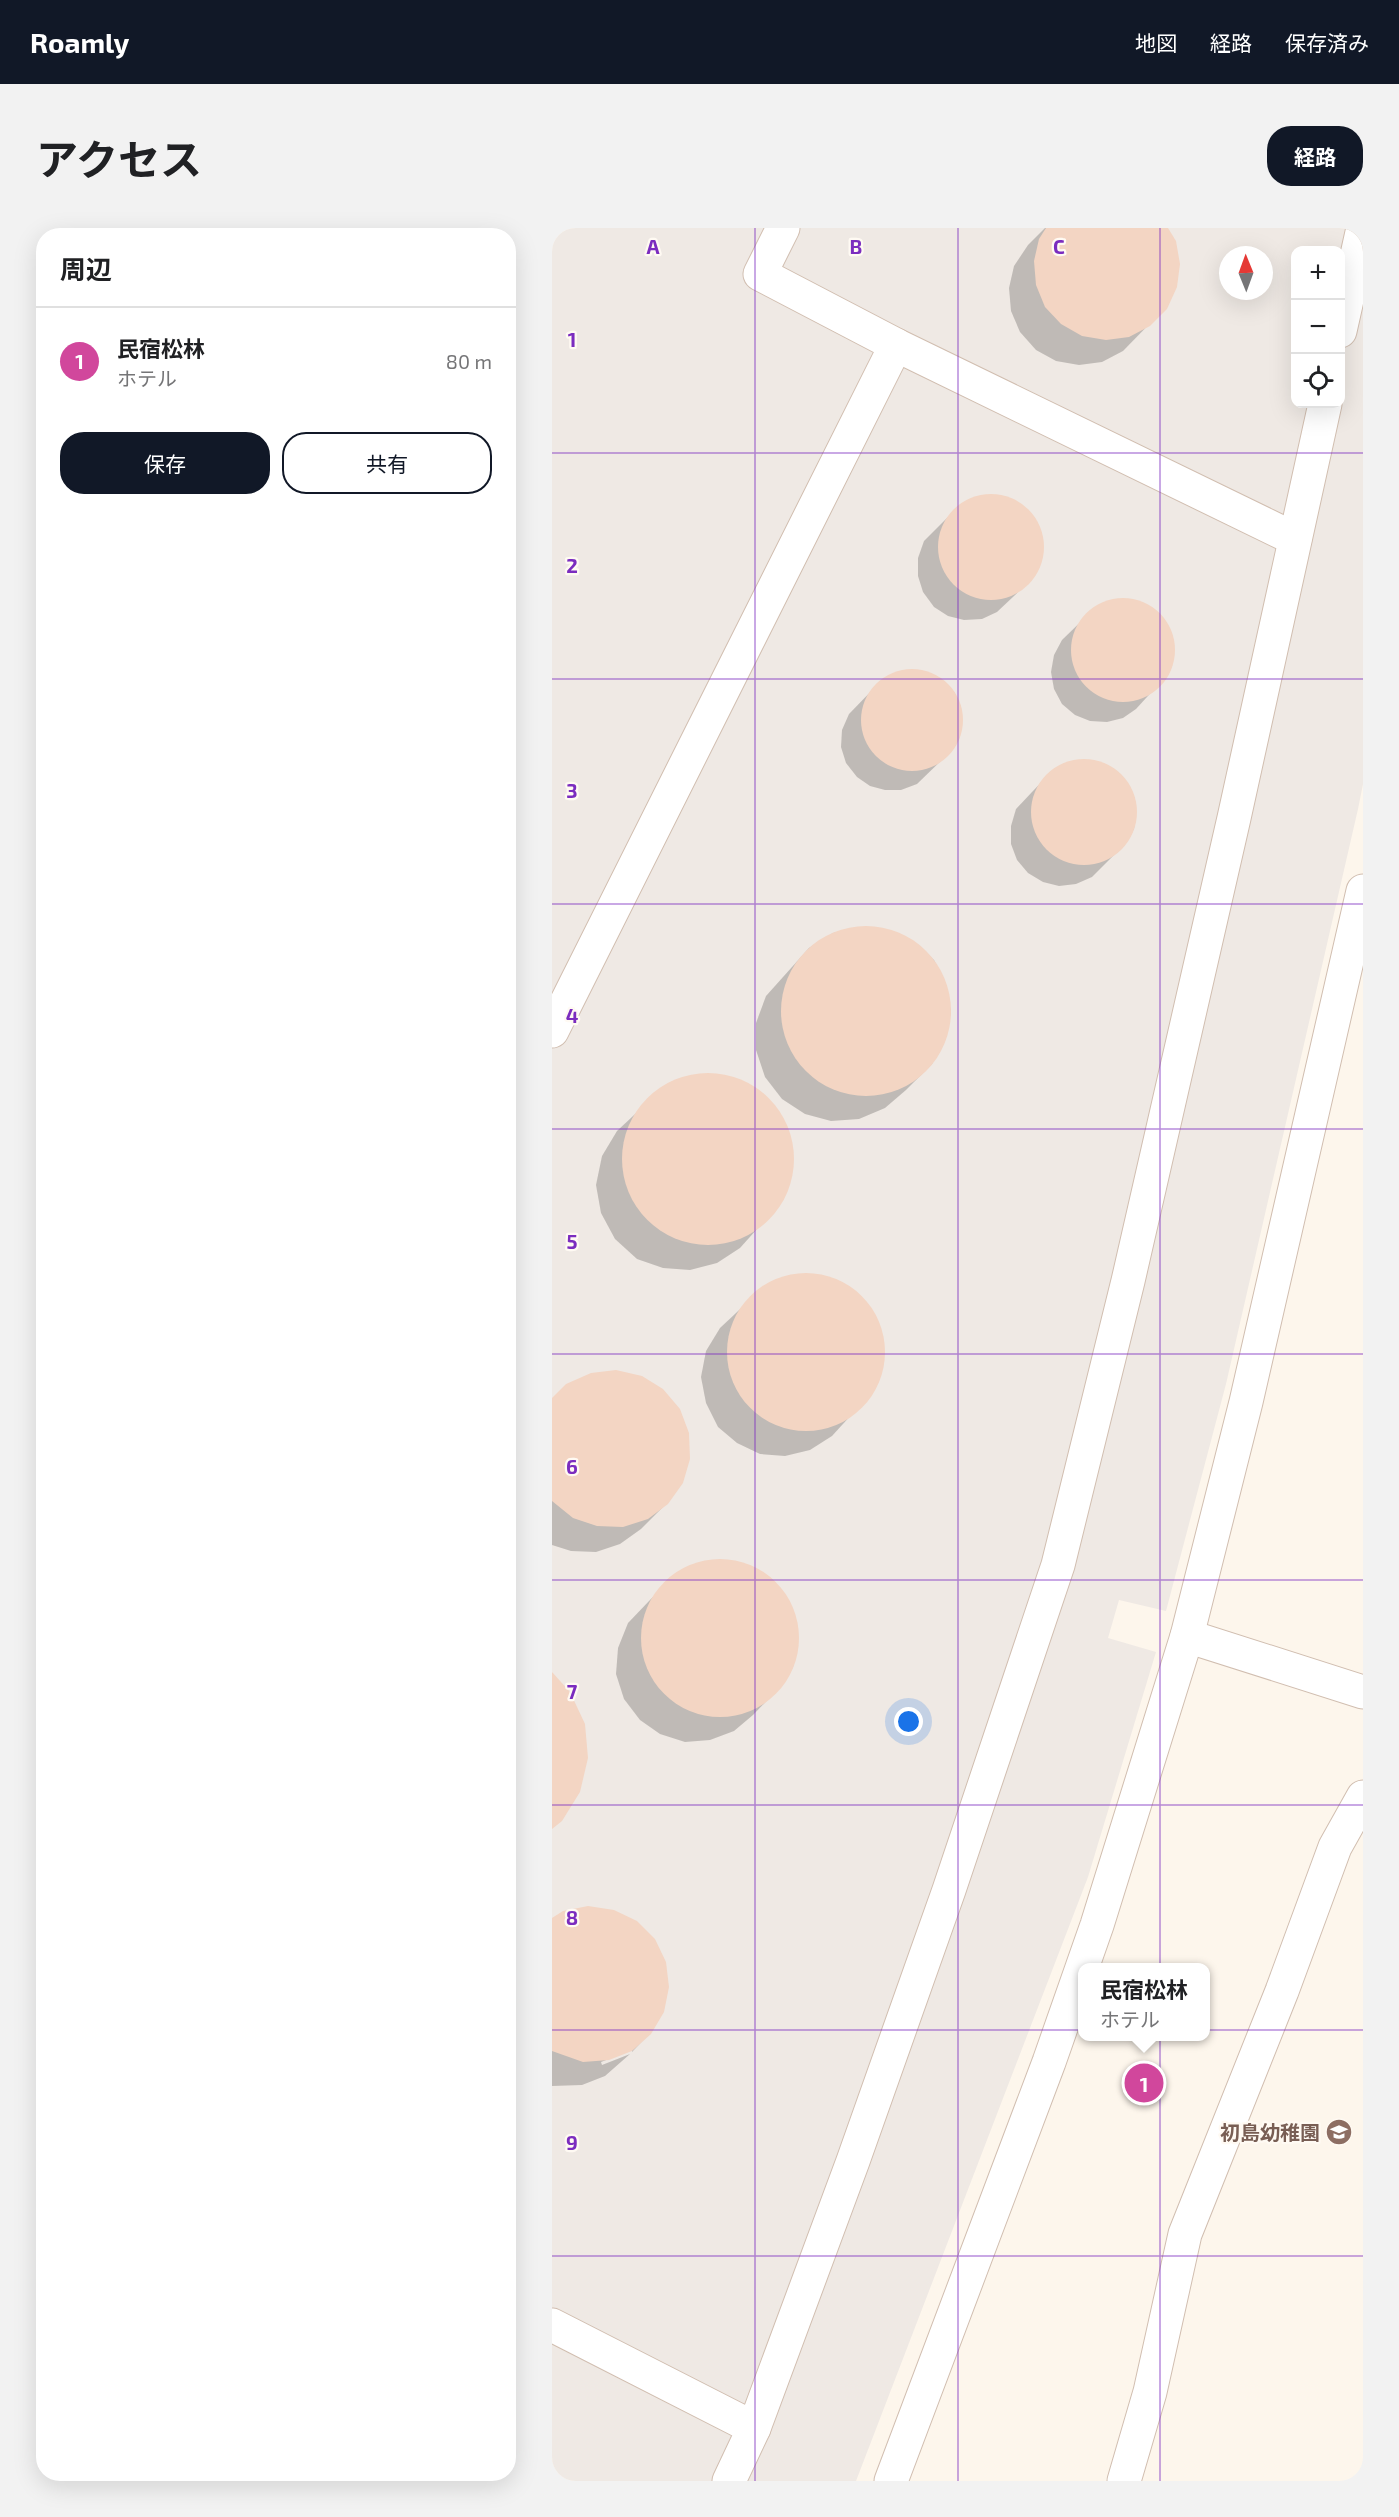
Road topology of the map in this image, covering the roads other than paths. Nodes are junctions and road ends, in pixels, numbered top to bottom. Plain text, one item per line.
1 (783, 228) edge
2 (1363, 228) edge
3 (1345, 312) edge
4 (896, 345) junction
5 (1324, 408) edge
6 (1295, 539) junction
7 (1363, 891) edge
8 (552, 1031) edge
9 (1186, 1636) junction
10 (1363, 1692) edge
11 (1363, 1797) edge
12 (1084, 1963) edge
13 (1078, 1979) edge
14 (552, 2325) edge
15 (754, 2428) junction
16 (729, 2481) edge
17 (891, 2481) edge
18 (1124, 2481) edge

1 - 4 street
2 - 3 street
4 - 6 street
4 - 8 street
5 - 6 street
6 - 15 street
7 - 9 street
9 - 10 street
9 - 12 street
11 - 18 street
13 - 17 street
14 - 15 street
15 - 16 street

